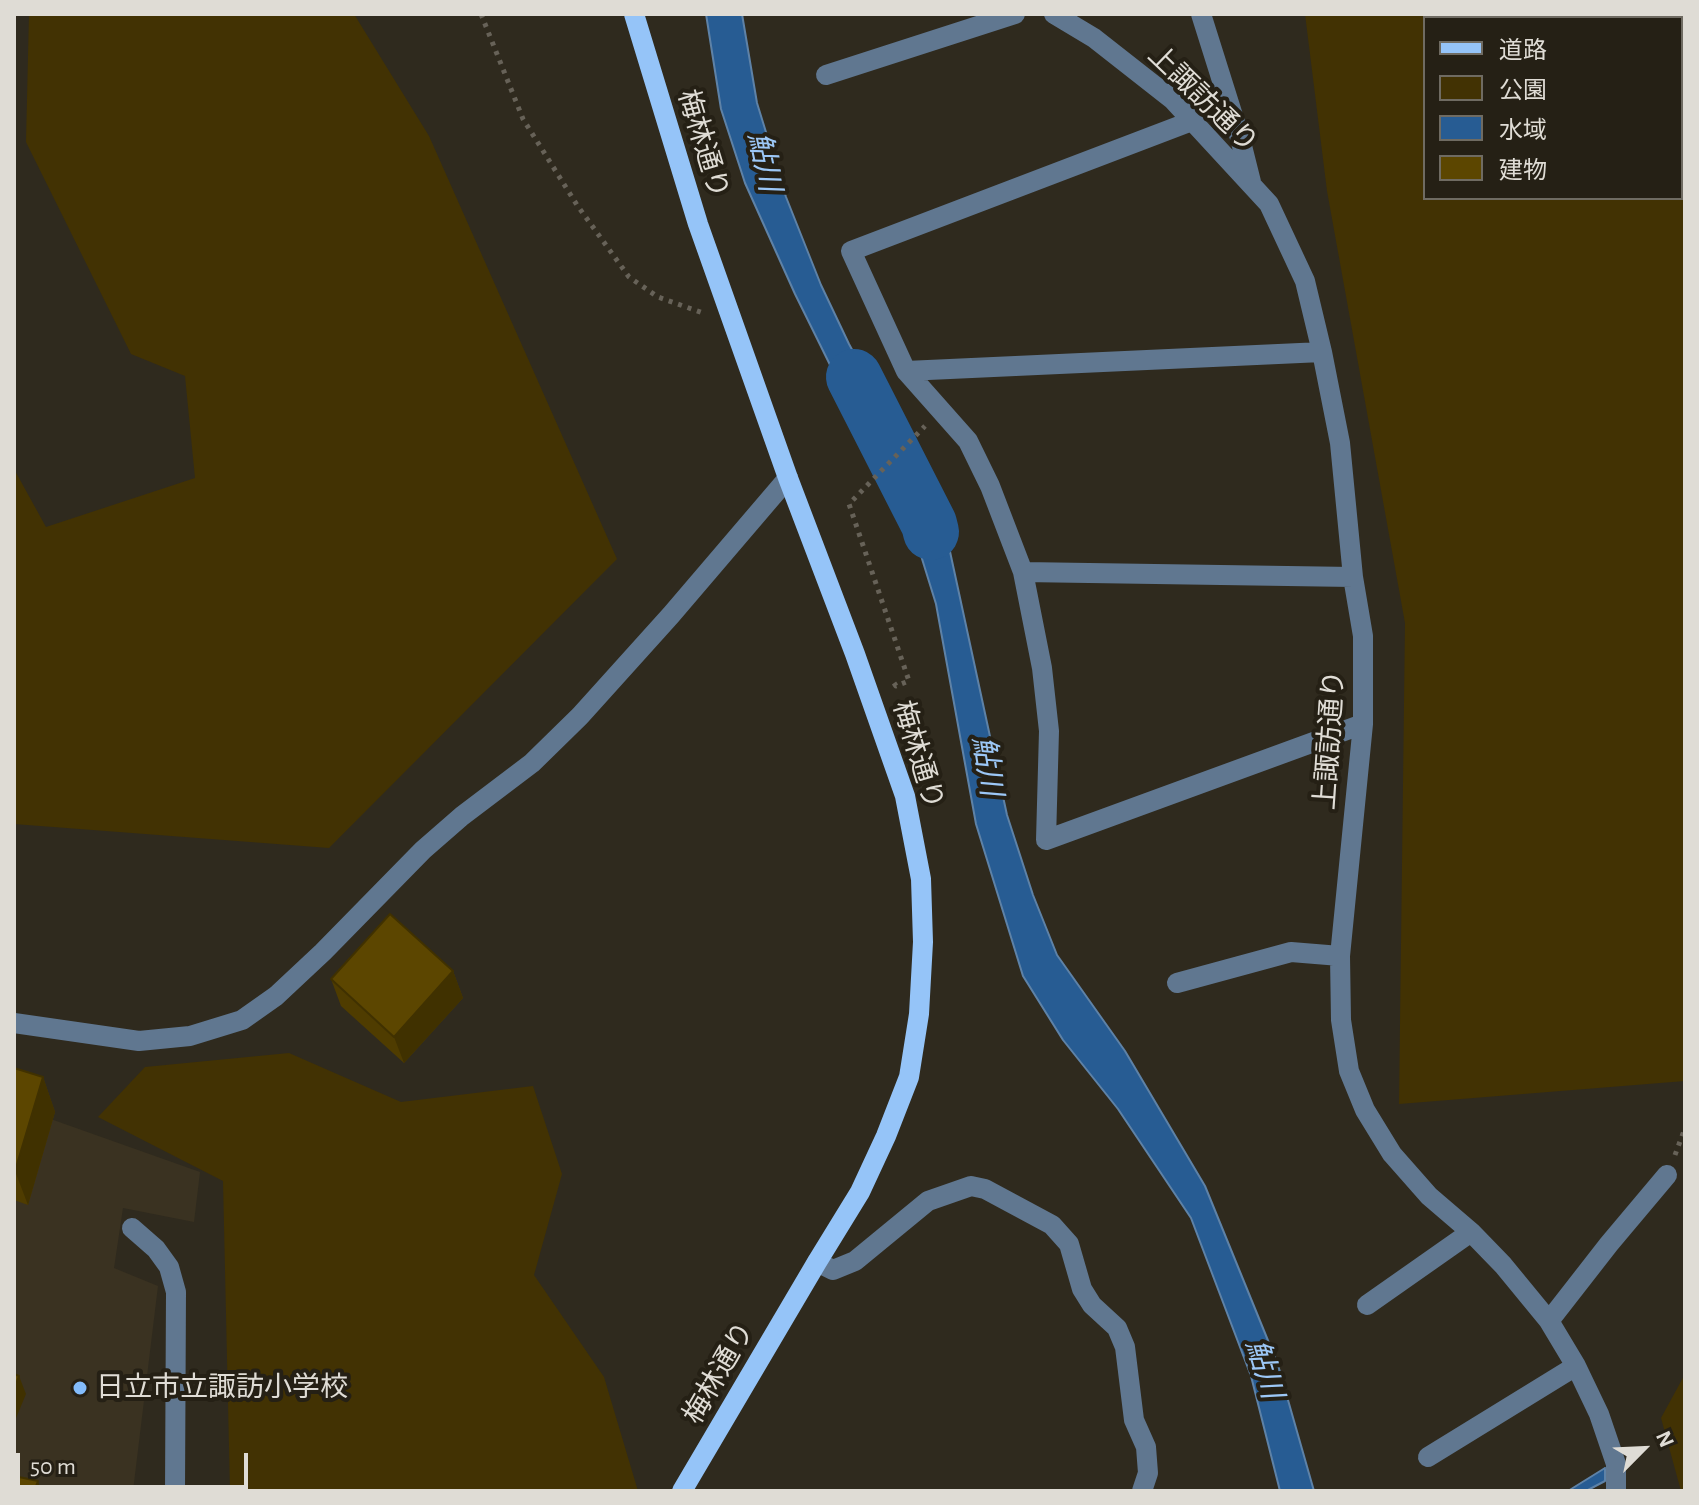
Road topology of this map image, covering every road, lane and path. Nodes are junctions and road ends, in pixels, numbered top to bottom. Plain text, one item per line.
1 (481, 14) edge
2 (634, 14) edge
3 (1015, 14) edge
4 (1054, 14) edge
5 (1201, 14) edge
6 (826, 75) dead end
7 (1192, 121) junction
8 (1252, 186) junction
9 (712, 316) dead end
10 (1322, 352) junction
11 (906, 371) junction
12 (925, 426) dead end
13 (788, 478) junction
14 (1023, 572) junction
15 (1353, 577) junction
16 (890, 673) dead end
17 (1363, 724) junction
18 (1340, 956) junction
19 (1177, 983) dead end
20 (14, 1023) edge
21 (1667, 1175) dead end
22 (132, 1228) dead end
23 (1471, 1232) junction
24 (817, 1262) junction
25 (1367, 1305) dead end
26 (1549, 1321) junction
27 (1576, 1366) junction
28 (1428, 1457) dead end
29 (175, 1491) edge
30 (682, 1491) edge
31 (1142, 1491) edge
32 (1616, 1491) edge

1 - 9 path
2 - 13 main road, 梅林通り
3 - 6 street
4 - 7 street, 上諏訪通り
5 - 8 street
7 - 8 street, 上諏訪通り
7 - 11 street
8 - 10 street, 上諏訪通り
10 - 11 street
10 - 15 street, 上諏訪通り
11 - 14 street
12 - 16 path
13 - 20 street
13 - 24 main road, 梅林通り
14 - 15 street
14 - 17 street
15 - 17 street, 上諏訪通り
17 - 18 street, 上諏訪通り
18 - 19 street
18 - 23 street, 上諏訪通り
21 - 26 street
22 - 29 street
23 - 25 street
23 - 26 street, 上諏訪通り
24 - 30 main road, 梅林通り
24 - 31 street
26 - 27 street, 上諏訪通り
27 - 28 street
27 - 32 street, 上諏訪通り

